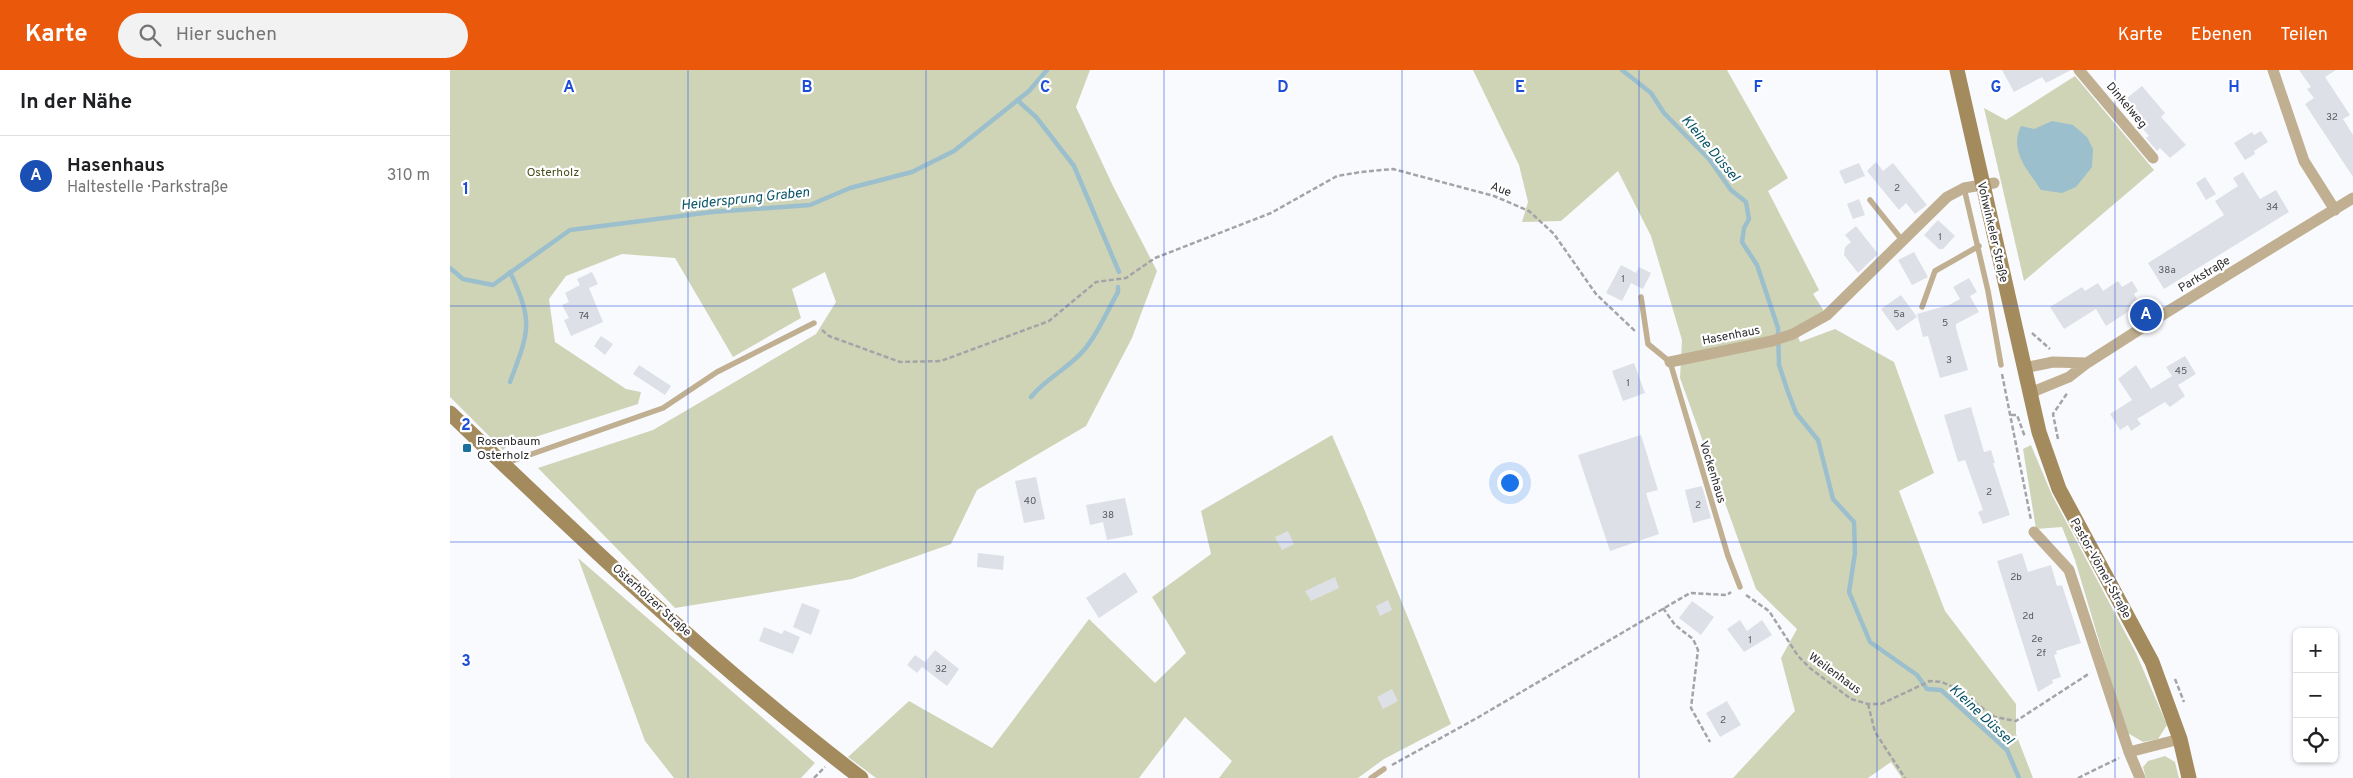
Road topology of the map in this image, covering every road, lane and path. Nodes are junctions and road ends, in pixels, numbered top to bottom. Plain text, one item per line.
1 (1957, 70) edge
2 (2079, 70) edge
3 (2273, 70) edge
4 (2153, 158) dead end
5 (1988, 185) junction
6 (1964, 188) junction
7 (2353, 198) edge
8 (1870, 200) dead end
9 (2335, 210) junction
10 (1902, 240) junction
11 (1979, 246) junction
12 (1641, 297) dead end
13 (1922, 306) dead end
14 (814, 323) joint
15 (2032, 334) dead end
16 (1648, 344) junction
17 (1670, 362) junction
18 (2053, 362) junction
19 (2088, 363) junction
20 (2001, 365) joint
21 (2024, 368) junction
22 (2069, 377) junction
23 (2030, 394) junction
24 (450, 413) edge
25 (2059, 444) dead end
26 (504, 464) junction
27 (2034, 532) joint
28 (1740, 587) junction
29 (1663, 608) junction
30 (2101, 666) junction
31 (2173, 675) dead end
32 (1868, 704) junction
33 (2186, 709) dead end
34 (2180, 739) junction
35 (1710, 742) dead end
36 (2129, 752) junction
37 (1384, 769) joint
38 (861, 778) edge
39 (1371, 778) edge
40 (1905, 778) edge
41 (2078, 778) edge
42 (2140, 778) edge
43 (2189, 778) edge

1 - 5 main road, Vohwinkeler Straße
2 - 4 street, Dinkelweg
3 - 9 street
5 - 6 street, Hasenhaus
5 - 21 main road, Vohwinkeler Straße
6 - 10 street, Hasenhaus
6 - 11 lane, Vohwinkeler Straße
7 - 9 street, Parkstraße
8 - 10 lane
9 - 19 street, Parkstraße
10 - 17 street, Hasenhaus
11 - 13 lane, Vohwinkeler Straße
11 - 20 lane, Vohwinkeler Straße
12 - 16 lane
14 - 16 path, Aue
14 - 26 lane
15 - 18 path
16 - 17 lane
17 - 28 lane, Vockenhaus
18 - 19 street
18 - 21 street
19 - 22 street, Parkstraße
20 - 27 path
21 - 23 main road, Vohwinkeler Straße
22 - 23 street, Parkstraße
22 - 25 path
23 - 34 main road, Pastor-Vömel-Straße
24 - 26 main road, Osterholzer Straße
26 - 38 main road, Osterholzer Straße
27 - 30 street
28 - 29 path
28 - 32 path, Weilenhaus
29 - 35 path
29 - 37 path
30 - 32 path, Weilenhaus
30 - 36 street
31 - 33 path
32 - 40 path
34 - 36 street
34 - 43 main road, Pastor-Vömel-Straße
36 - 41 path
36 - 42 street
37 - 39 lane

